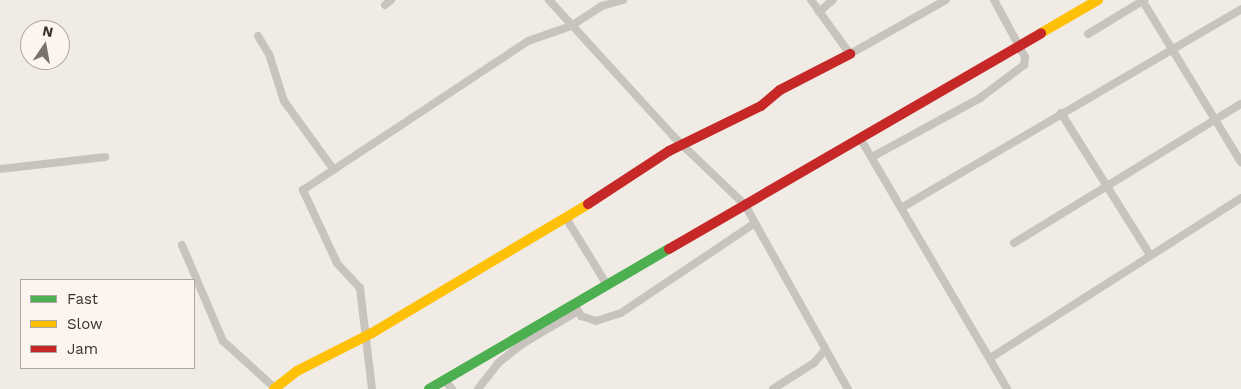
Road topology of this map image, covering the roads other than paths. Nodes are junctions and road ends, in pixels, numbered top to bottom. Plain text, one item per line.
1 (549, 0) edge
2 (623, 0) edge
3 (811, 0) edge
4 (833, 0) edge
5 (946, 0) edge
6 (994, 0) edge
7 (1098, 0) edge
8 (1143, 0) edge
9 (1241, 9) edge
10 (818, 12) junction
11 (571, 26) junction
12 (1088, 34) dead end
13 (258, 36) dead end
14 (1018, 46) junction
15 (1170, 52) junction
16 (850, 54) junction
17 (1241, 104) edge
18 (1061, 113) junction
19 (1215, 121) junction
20 (860, 138) junction
21 (684, 146) junction
22 (105, 156) dead end
23 (872, 157) junction
24 (1241, 162) edge
25 (0, 169) edge
26 (334, 170) junction
27 (1106, 186) junction
28 (1241, 198) edge
29 (745, 205) junction
30 (901, 208) junction
31 (566, 218) junction
32 (754, 223) junction
33 (1014, 242) dead end
34 (182, 245) dead end
35 (1150, 255) junction
36 (607, 285) junction
37 (576, 308) junction
38 (365, 336) junction
39 (825, 350) junction
40 (990, 358) junction
41 (444, 380) junction
42 (275, 389) edge
43 (372, 389) edge
44 (429, 389) edge
45 (452, 389) edge
46 (478, 389) edge
47 (773, 389) edge
48 (848, 389) edge
49 (1007, 389) edge

1 - 11 street
2 - 11 street
3 - 10 street
4 - 10 street
5 - 16 street
6 - 14 street
7 - 14 main road
8 - 12 street
8 - 15 street
9 - 15 street
10 - 16 street
11 - 21 street
11 - 26 street
13 - 26 street
14 - 20 main road
14 - 23 street
15 - 18 street
15 - 19 street
16 - 21 main road
17 - 19 street
18 - 27 street
18 - 30 street
19 - 24 street
19 - 27 street
20 - 23 street
20 - 29 main road
21 - 29 street
21 - 31 main road
22 - 25 street
23 - 30 street
26 - 38 street
27 - 33 street
27 - 35 street
28 - 35 street
29 - 32 street
29 - 36 main road
30 - 40 street
31 - 36 street
31 - 38 main road
32 - 37 street
32 - 39 street
34 - 42 street
35 - 40 street
36 - 37 main road
37 - 41 main road
37 - 46 street
38 - 42 main road
38 - 43 street
39 - 47 street
39 - 48 street
40 - 49 street
41 - 44 main road
41 - 45 street

